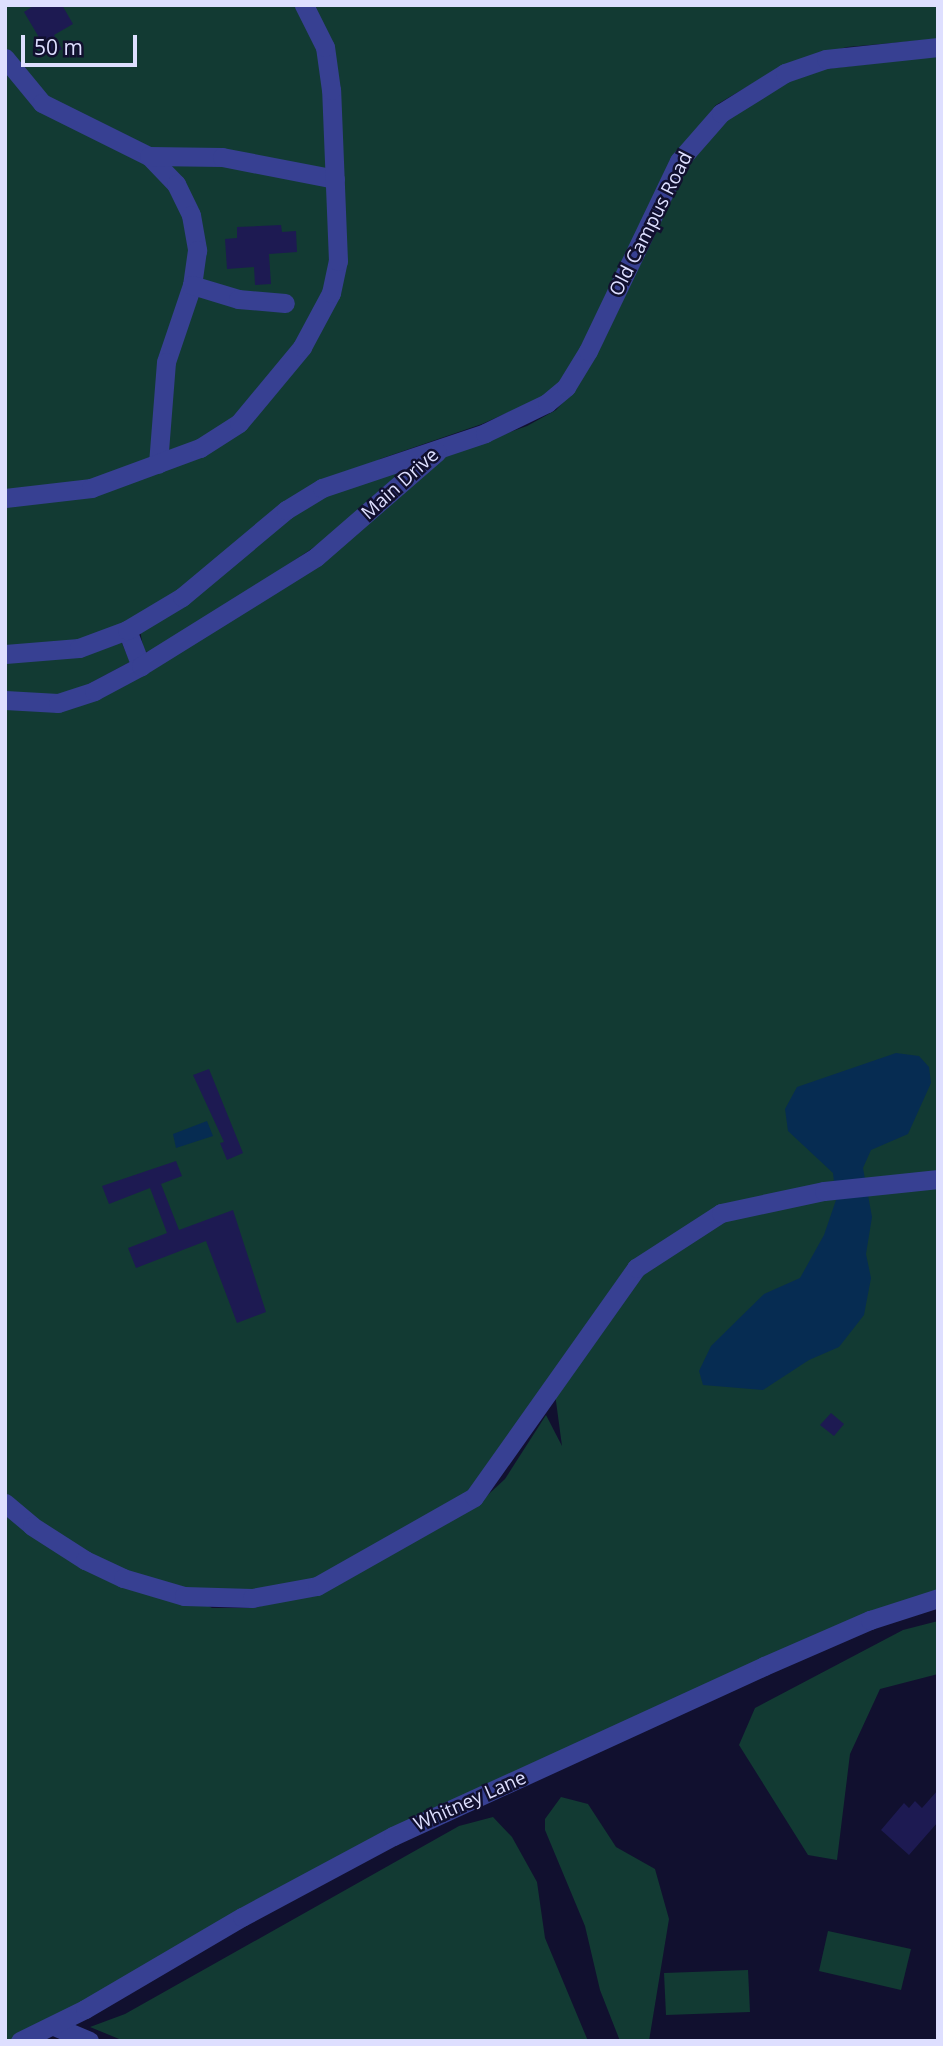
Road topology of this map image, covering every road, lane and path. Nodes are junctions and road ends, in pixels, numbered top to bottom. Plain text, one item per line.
1 (304, 5) edge
2 (938, 47) edge
3 (5, 58) edge
4 (149, 156) junction
5 (335, 179) junction
6 (192, 285) junction
7 (285, 303) dead end
8 (443, 447) junction
9 (158, 464) junction
10 (5, 499) edge
11 (127, 630) junction
12 (5, 654) edge
13 (141, 666) junction
14 (5, 700) edge
15 (938, 1179) edge
16 (5, 1503) edge
17 (938, 1598) edge
18 (54, 2026) junction
19 (20, 2041) edge
20 (89, 2041) edge

1 - 5 street
2 - 8 street, Old Campus Road
3 - 4 street
4 - 5 street
4 - 6 street
5 - 9 street
6 - 7 street
6 - 9 street
8 - 11 street, Main Drive
8 - 13 street, Main Drive
9 - 10 street
11 - 12 street, Main Drive
11 - 13 street
13 - 14 street, Main Drive
15 - 16 street
17 - 18 street, Whitney Lane
18 - 19 street, Whitney Lane
18 - 20 street

